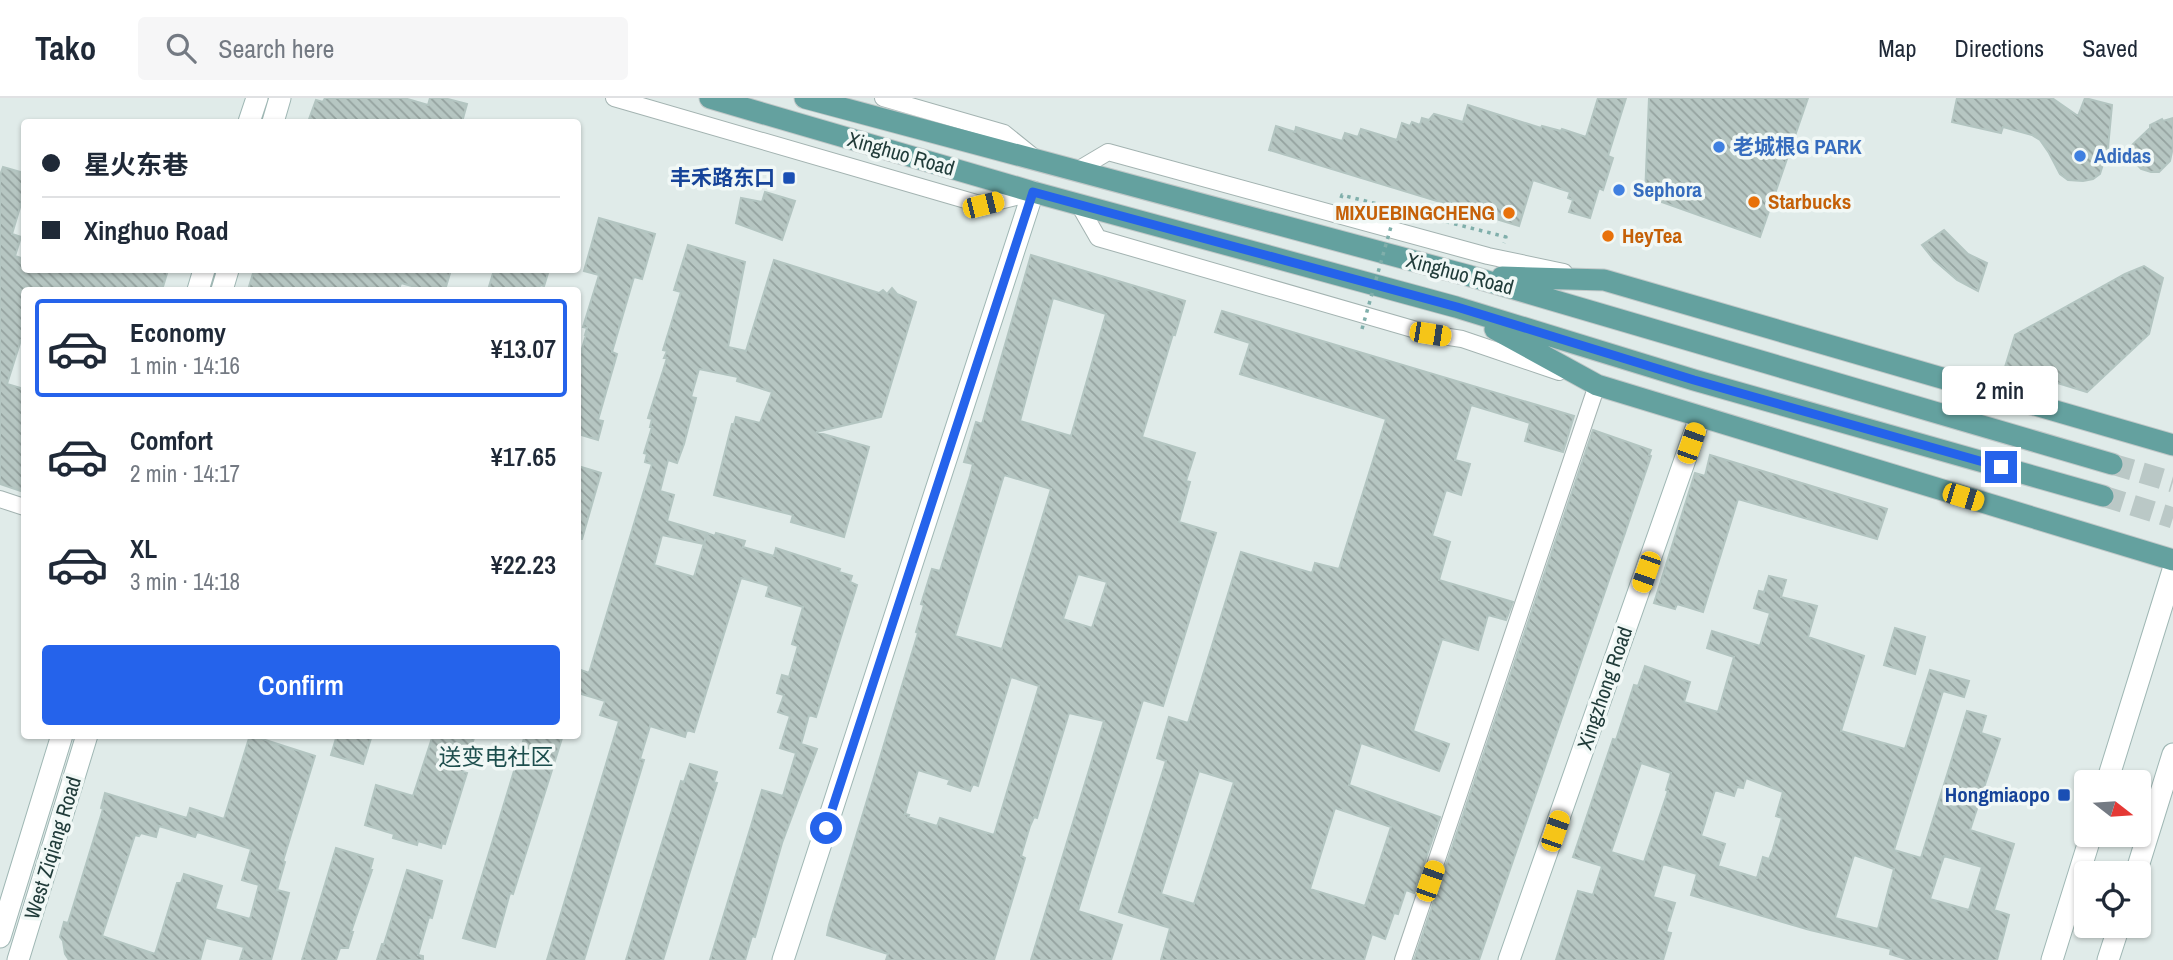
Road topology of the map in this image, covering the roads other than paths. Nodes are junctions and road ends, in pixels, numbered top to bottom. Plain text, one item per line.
1 (257, 98) edge
2 (280, 98) edge
3 (614, 98) edge
4 (710, 98) edge
5 (805, 98) edge
6 (883, 98) edge
7 (250, 119) edge
8 (274, 119) edge
9 (1040, 161) junction
10 (1076, 171) junction
11 (1033, 192) junction
12 (1079, 205) junction
13 (1470, 276) junction
14 (1604, 280) junction
15 (1457, 307) junction
16 (1597, 385) junction
17 (1700, 417) junction
18 (2173, 445) edge
19 (2112, 464) tunnel mouth
20 (2103, 496) tunnel mouth
21 (0, 499) edge
22 (21, 506) edge
23 (2173, 560) edge
24 (2173, 570) edge
25 (61, 739) edge
26 (86, 739) edge
27 (2173, 754) edge
28 (2111, 770) edge
29 (2087, 847) edge
30 (2140, 861) edge
31 (0, 937) edge
32 (2115, 938) edge
33 (19, 960) edge
34 (783, 960) edge
35 (1404, 960) edge
36 (1509, 960) edge
37 (2052, 960) edge
38 (2108, 960) edge

1 - 7 street
2 - 8 street
3 - 11 street
4 - 11 main road, Xinghuo Road
5 - 9 main road, Xinghuo Road
6 - 9 street
9 - 10 main road, Xinghuo Road
10 - 13 main road, Xinghuo Road
10 - 14 street
11 - 12 main road, Xinghuo Road
11 - 34 street
12 - 15 main road, Xinghuo Road
12 - 16 street
13 - 14 main road
13 - 19 main road, Xinghuo Road
14 - 18 main road
15 - 16 main road
15 - 20 main road, Xinghuo Road
16 - 17 main road
16 - 35 street
17 - 23 main road
17 - 36 street, Xingzhong Road
21 - 22 street
24 - 28 street
25 - 31 street, West Ziqiang Road
26 - 33 street, West Ziqiang Road
27 - 30 street
29 - 37 street
32 - 38 street

